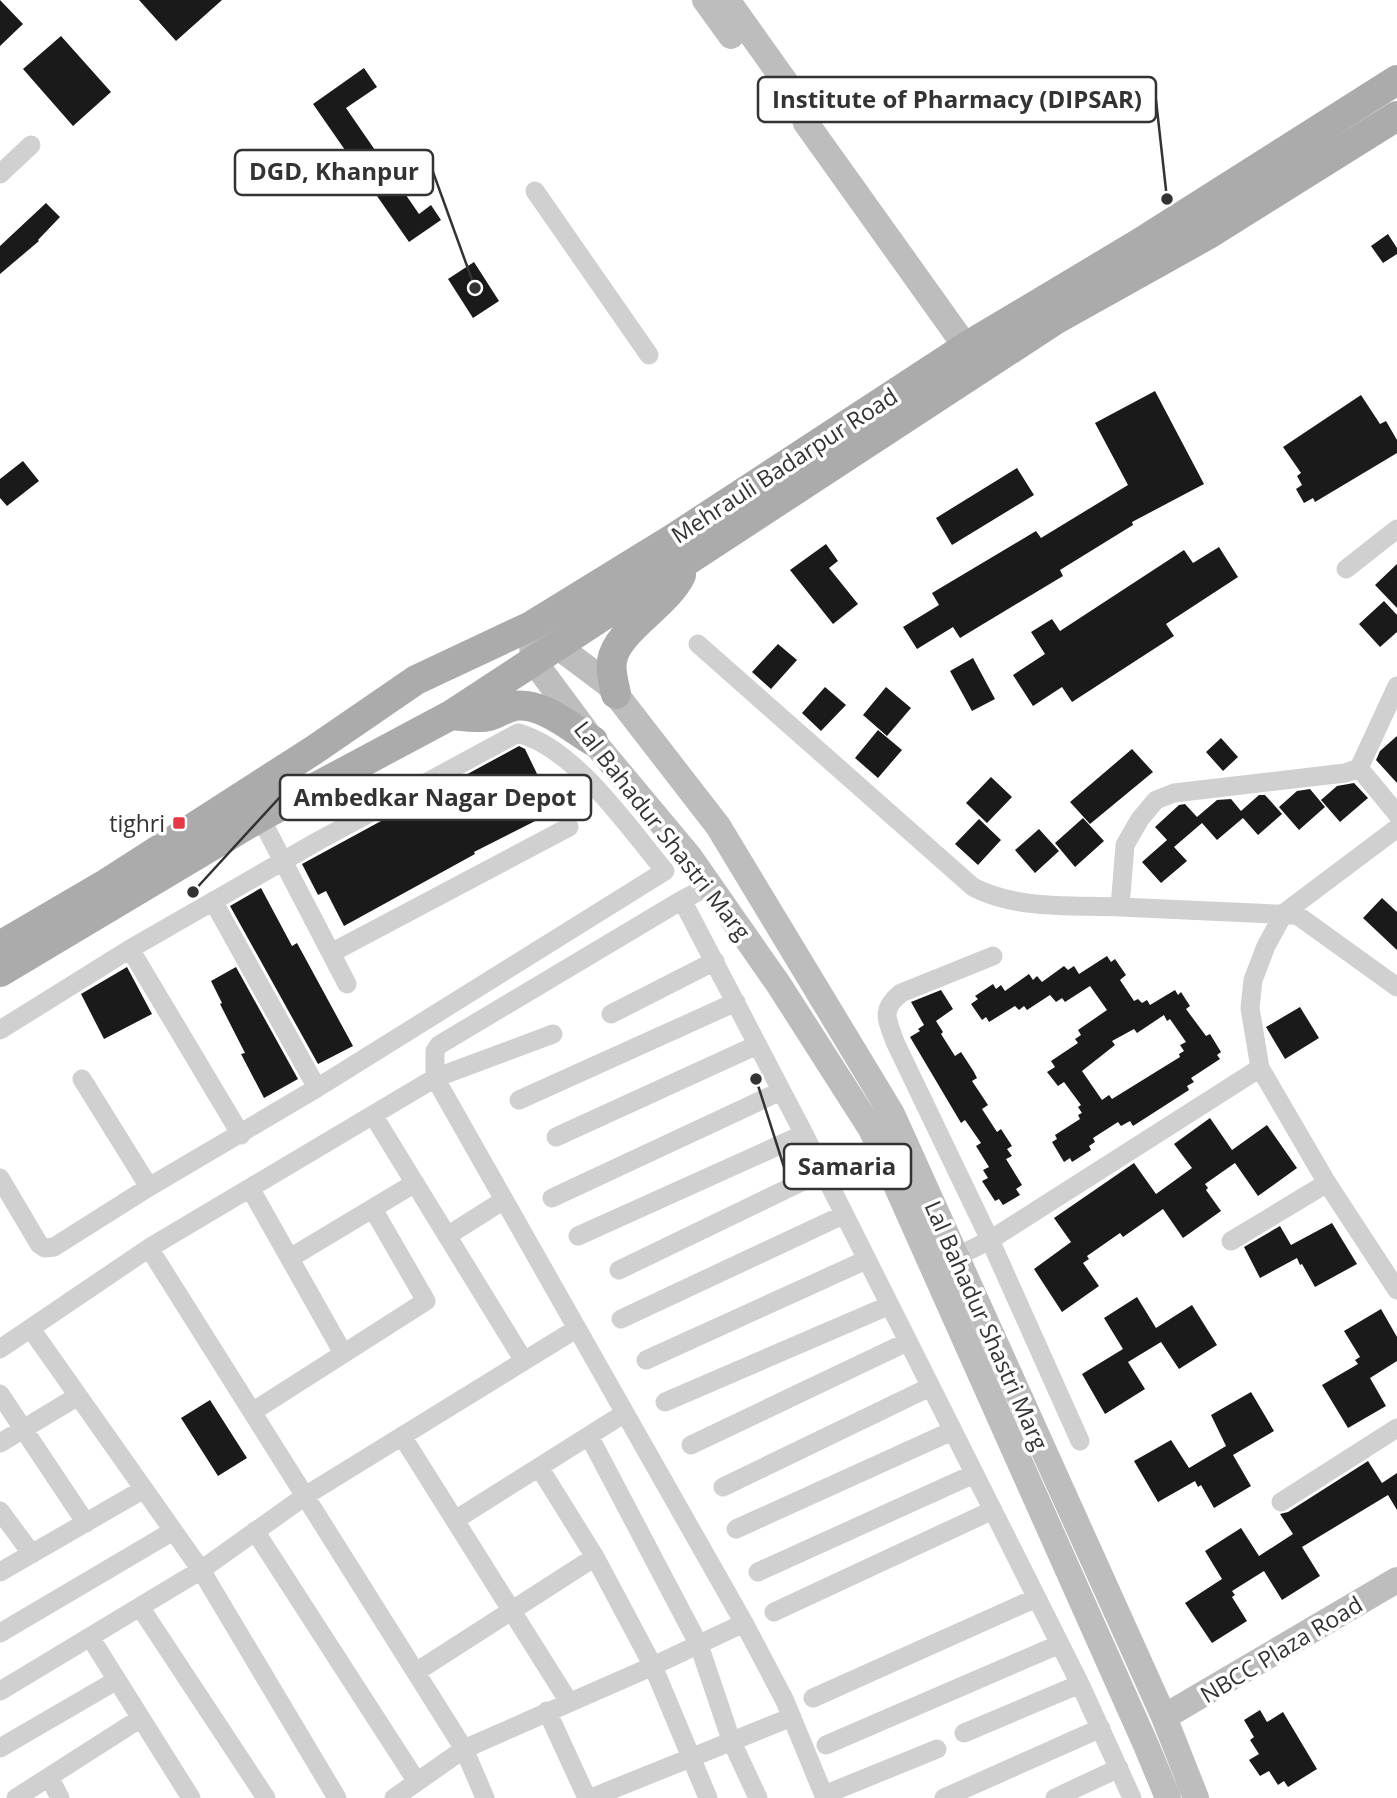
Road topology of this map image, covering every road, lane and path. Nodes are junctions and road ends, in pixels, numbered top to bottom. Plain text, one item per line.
1 (705, 0) edge
2 (727, 0) edge
3 (743, 38) junction
4 (1397, 80) edge
5 (1397, 116) edge
6 (32, 145) dead end
7 (0, 174) edge
8 (535, 191) dead end
9 (965, 347) junction
10 (649, 355) dead end
11 (1397, 529) edge
12 (687, 562) junction
13 (1346, 569) dead end
14 (531, 626) junction
15 (698, 644) dead end
16 (545, 653) junction
17 (1397, 686) edge
18 (616, 694) junction
19 (451, 715) junction
20 (593, 741) junction
21 (1359, 768) junction
22 (1397, 814) edge
23 (260, 817) junction
24 (569, 827) dead end
25 (1397, 828) edge
26 (282, 861) junction
27 (709, 886) junction
28 (682, 900) junction
29 (213, 901) junction
30 (1121, 907) junction
31 (1284, 913) junction
32 (0, 946) edge
33 (130, 949) junction
34 (331, 953) junction
35 (993, 956) dead end
36 (715, 961) junction
37 (0, 972) edge
38 (347, 985) dead end
39 (1397, 987) edge
40 (736, 1002) junction
41 (611, 1014) dead end
42 (0, 1030) edge
43 (553, 1034) dead end
44 (757, 1045) junction
45 (1260, 1068) junction
46 (435, 1078) junction
47 (82, 1079) dead end
48 (317, 1088) junction
49 (781, 1091) junction
50 (519, 1100) dead end
51 (373, 1115) junction
52 (804, 1134) junction
53 (241, 1135) junction
54 (556, 1137) dead end
55 (822, 1172) junction
56 (0, 1178) edge
57 (1327, 1183) junction
58 (415, 1184) junction
59 (149, 1188) junction
60 (250, 1188) junction
61 (552, 1198) dead end
62 (504, 1200) junction
63 (373, 1209) junction
64 (843, 1215) junction
65 (447, 1236) junction
66 (578, 1236) dead end
67 (990, 1240) junction
68 (1231, 1241) dead end
69 (149, 1248) junction
70 (956, 1257) junction
71 (290, 1258) junction
72 (866, 1260) junction
73 (619, 1270) dead end
74 (1397, 1290) edge
75 (890, 1305) junction
76 (621, 1319) dead end
77 (31, 1329) junction
78 (576, 1329) junction
79 (907, 1342) junction
80 (0, 1349) edge
81 (344, 1353) junction
82 (646, 1360) dead end
83 (524, 1361) junction
84 (930, 1387) junction
85 (0, 1396) edge
86 (78, 1396) junction
87 (665, 1402) dead end
88 (252, 1412) junction
89 (625, 1413) junction
90 (1397, 1428) edge
91 (24, 1429) junction
92 (952, 1431) junction
93 (402, 1436) junction
94 (589, 1436) junction
95 (1080, 1441) dead end
96 (0, 1443) edge
97 (691, 1445) dead end
98 (540, 1467) junction
99 (974, 1474) junction
100 (723, 1487) dead end
101 (144, 1489) junction
102 (305, 1496) junction
103 (1281, 1502) dead end
104 (993, 1510) junction
105 (0, 1511) edge
106 (455, 1520) junction
107 (86, 1523) junction
108 (736, 1529) dead end
109 (173, 1531) junction
110 (256, 1531) junction
111 (32, 1554) junction
112 (595, 1558) junction
113 (201, 1570) junction
114 (0, 1572) edge
115 (758, 1572) dead end
116 (1397, 1580) edge
117 (1036, 1598) junction
118 (140, 1607) junction
119 (512, 1610) junction
120 (774, 1612) dead end
121 (744, 1623) junction
122 (0, 1633) edge
123 (90, 1637) junction
124 (699, 1644) junction
125 (1060, 1644) junction
126 (653, 1666) junction
127 (416, 1672) junction
128 (117, 1680) junction
129 (1080, 1684) junction
130 (0, 1691) edge
131 (813, 1698) dead end
132 (569, 1702) junction
133 (547, 1712) junction
134 (792, 1717) junction
135 (1164, 1717) junction
136 (141, 1718) junction
137 (1101, 1728) junction
138 (964, 1733) dead end
139 (731, 1740) junction
140 (827, 1745) dead end
141 (0, 1748) edge
142 (464, 1749) junction
143 (937, 1749) dead end
144 (691, 1756) junction
145 (1119, 1769) junction
146 (49, 1777) junction
147 (417, 1782) junction
148 (824, 1797) edge
149 (16, 1798) edge
150 (60, 1798) edge
151 (191, 1798) edge
152 (266, 1798) edge
153 (337, 1798) edge
154 (394, 1798) edge
155 (485, 1798) edge
156 (589, 1798) edge
157 (708, 1798) edge
158 (758, 1798) edge
159 (944, 1798) edge
160 (1055, 1798) edge
161 (1132, 1798) edge
162 (1168, 1798) edge
163 (1196, 1798) edge

1 - 3 main road
2 - 3 main road
3 - 9 main road
4 - 9 main road, Mehrauli Badarpur Road
5 - 12 main road, Mehrauli Badarpur Road
6 - 7 street
8 - 10 street
9 - 14 main road, Mehrauli Badarpur Road
11 - 13 street
12 - 16 main road, Mehrauli Badarpur Road
12 - 18 main road
14 - 16 main road
14 - 32 main road, Mehrauli Badarpur Road
15 - 30 street
16 - 18 main road, Lal Bahadur Shastri Marg
16 - 19 main road, Mehrauli Badarpur Road
16 - 20 main road, Lal Bahadur Shastri Marg
17 - 21 street
18 - 70 main road, Lal Bahadur Shastri Marg
19 - 20 main road
19 - 23 main road
20 - 27 main road, Lal Bahadur Shastri Marg
21 - 22 street
21 - 30 street
23 - 26 street
23 - 37 main road
24 - 34 street
25 - 31 street
26 - 29 street
26 - 34 street
26 - 48 street
27 - 28 street
27 - 162 main road, Lal Bahadur Shastri Marg
28 - 36 street
28 - 46 street
29 - 33 street
29 - 48 street
30 - 31 street
31 - 39 street
31 - 45 street
33 - 42 street
33 - 53 street
34 - 38 street
35 - 67 street
36 - 40 street
36 - 41 street
40 - 44 street
40 - 50 street
43 - 46 street
44 - 49 street
44 - 54 street
45 - 57 street
45 - 67 street
46 - 51 street
46 - 62 street
47 - 59 street
48 - 53 street
49 - 52 street
49 - 61 street
51 - 58 street
51 - 60 street
52 - 55 street
52 - 66 street
53 - 59 street
55 - 64 street
55 - 73 street
56 - 59 street
57 - 68 street
57 - 74 street
58 - 63 street
58 - 65 street
60 - 69 street
60 - 71 street
62 - 65 street
62 - 78 street
63 - 71 street
63 - 81 street
64 - 72 street
64 - 76 street
65 - 83 street
67 - 70 street
67 - 95 street
69 - 77 street
69 - 88 street
70 - 135 main road, Lal Bahadur Shastri Marg
71 - 81 street
72 - 75 street
72 - 82 street
75 - 79 street
75 - 87 street
77 - 80 street
77 - 86 street
78 - 83 street
78 - 89 street
79 - 84 street
79 - 97 street
81 - 88 street
83 - 93 street
84 - 92 street
84 - 100 street
85 - 91 street
86 - 91 street
86 - 101 street
88 - 102 street
89 - 94 street
89 - 121 street
90 - 103 street
91 - 96 street
91 - 107 street
92 - 99 street
92 - 108 street
93 - 102 street
93 - 106 street
94 - 98 street
94 - 124 street
98 - 106 street
98 - 112 street
99 - 104 street
99 - 115 street
101 - 107 street
101 - 109 street
102 - 110 street
102 - 127 street
104 - 117 street
104 - 120 street
105 - 111 street
106 - 119 street
107 - 111 street
109 - 113 street
109 - 122 street
110 - 113 street
110 - 147 street
111 - 114 street
112 - 119 street
112 - 126 street
113 - 118 street
113 - 153 street
116 - 135 main road, NBCC Plaza Road
117 - 125 street
117 - 131 street
118 - 123 street
118 - 152 street
119 - 127 street
119 - 132 street
121 - 124 street
121 - 134 street
123 - 128 street
123 - 130 street
124 - 126 street
124 - 139 street
125 - 129 street
125 - 140 street
126 - 132 street
126 - 144 street
127 - 142 street
128 - 136 street
128 - 141 street
129 - 137 street
129 - 138 street
132 - 133 street
133 - 142 street
133 - 156 street
134 - 139 street
134 - 148 street
135 - 163 main road, Lal Bahadur Shastri Marg
136 - 146 street
136 - 151 street
137 - 145 street
137 - 159 street
139 - 144 street
139 - 158 street
142 - 147 street
142 - 155 street
143 - 148 street
144 - 156 street
144 - 157 street
145 - 160 street
145 - 161 street
146 - 149 street
146 - 150 street
147 - 154 street

